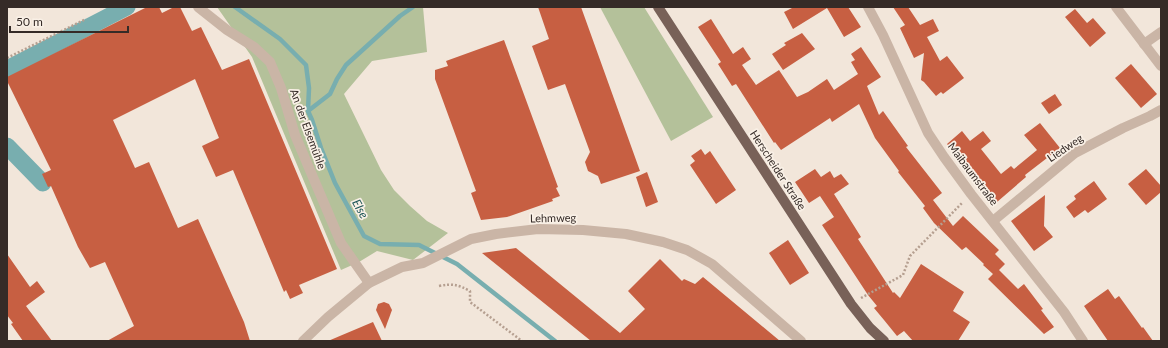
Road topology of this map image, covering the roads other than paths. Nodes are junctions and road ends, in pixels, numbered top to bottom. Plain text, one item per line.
1 (198, 7) edge
2 (658, 7) edge
3 (868, 7) edge
4 (1116, 7) edge
5 (1161, 32) edge
6 (1144, 44) junction
7 (1161, 66) edge
8 (1161, 110) edge
9 (993, 221) junction
10 (369, 283) junction
11 (304, 341) edge
12 (801, 341) edge
13 (884, 341) edge
14 (1083, 341) edge

1 - 10 street, An der Elsemühle
2 - 13 main road, Herscheider Straße
3 - 9 street, Maibaumstraße
4 - 6 street
5 - 6 street
6 - 7 street
8 - 9 street, Liedweg
9 - 14 street, Maibaumstraße
10 - 11 street, Lehmweg
10 - 12 street, Lehmweg

